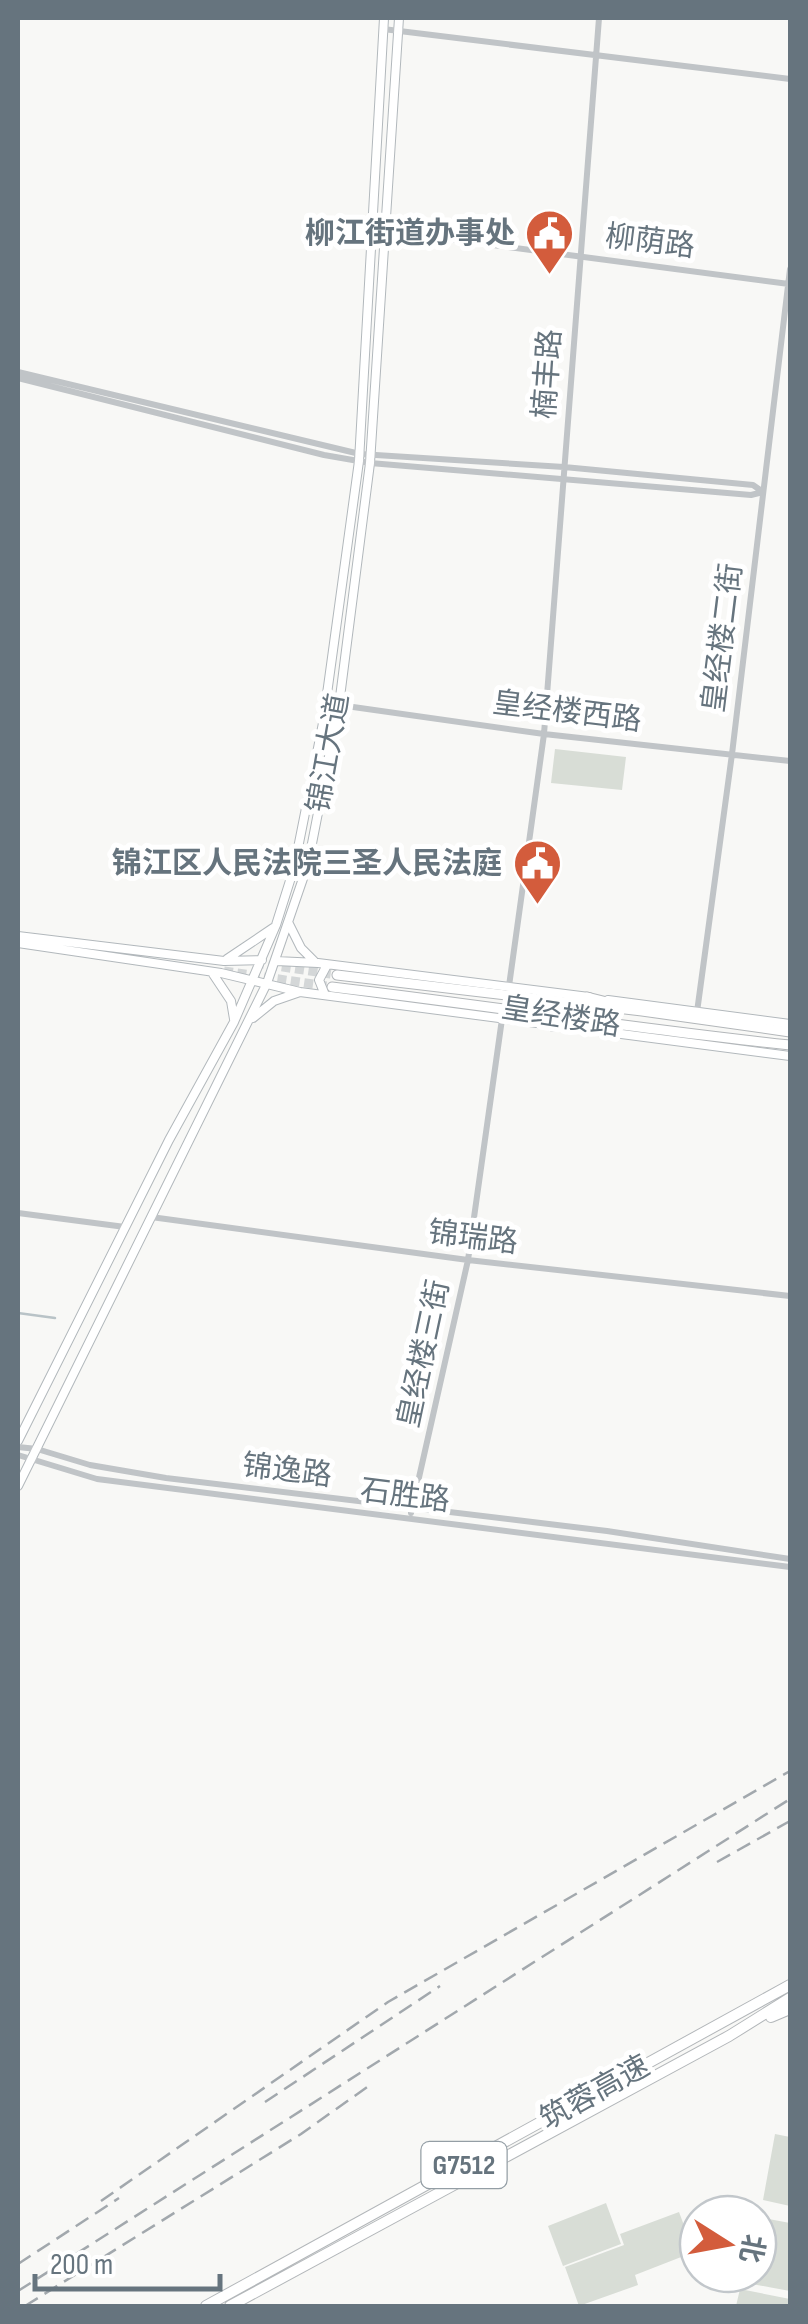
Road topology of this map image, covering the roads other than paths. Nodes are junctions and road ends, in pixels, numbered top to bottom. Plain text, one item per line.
1 (384, 18) edge
2 (399, 18) edge
3 (599, 18) edge
4 (384, 29) junction
5 (398, 31) junction
6 (596, 55) junction
7 (790, 79) edge
8 (386, 231) junction
9 (580, 256) junction
10 (790, 269) edge
11 (789, 284) edge
12 (18, 375) edge
13 (359, 457) junction
14 (371, 458) junction
15 (564, 467) junction
16 (562, 478) junction
17 (764, 492) junction
18 (339, 706) junction
19 (544, 734) junction
20 (732, 754) junction
21 (790, 760) edge
22 (289, 924) junction
23 (276, 925) junction
24 (18, 940) edge
25 (262, 960) junction
26 (224, 961) junction
27 (276, 961) junction
28 (323, 964) junction
29 (210, 971) junction
30 (337, 975) tunnel mouth
31 (254, 980) junction
32 (267, 984) junction
33 (509, 986) junction
34 (329, 991) junction
35 (300, 992) junction
36 (587, 997) junction
37 (642, 1010) junction
38 (696, 1012) junction
39 (502, 1018) junction
40 (234, 1022) junction
41 (587, 1022) junction
42 (790, 1024) edge
43 (552, 1026) junction
44 (245, 1030) junction
45 (790, 1032) edge
46 (790, 1045) edge
47 (790, 1056) edge
48 (18, 1213) edge
49 (152, 1217) junction
50 (125, 1227) junction
51 (468, 1260) junction
52 (790, 1296) edge
53 (18, 1444) edge
54 (35, 1453) junction
55 (18, 1455) edge
56 (18, 1486) edge
57 (412, 1510) junction
58 (410, 1519) junction
59 (790, 1558) edge
60 (790, 1568) edge
61 (790, 1976) edge
62 (790, 1985) edge
63 (790, 1998) edge
64 (790, 2008) edge
65 (722, 2024) junction
66 (730, 2036) junction
67 (206, 2306) edge
68 (230, 2306) edge

1 - 4 main road, 锦江大道
2 - 5 main road, 锦江大道
3 - 6 street, 楠丰路
4 - 5 street
4 - 13 main road, 锦江大道
5 - 6 street
5 - 8 main road, 锦江大道
6 - 7 street
6 - 9 street, 楠丰路
8 - 9 street, 柳荫路
8 - 14 main road, 锦江大道
9 - 11 street, 柳荫路
9 - 15 street, 楠丰路
10 - 11 street, 皇经楼二街
11 - 17 street, 皇经楼二街
12 - 13 street
13 - 14 street
13 - 23 main road, 锦江大道
14 - 15 street
14 - 16 street
14 - 18 main road, 锦江大道
15 - 16 street, 楠丰路
15 - 17 street
16 - 17 street
16 - 19 street, 楠丰路
17 - 20 street, 皇经楼二街
18 - 19 street, 皇经楼西路
18 - 22 main road, 锦江大道
19 - 20 street, 皇经楼西路
19 - 33 street
20 - 21 street, 皇经楼西路
20 - 38 street, 皇经楼二街
22 - 27 main road, 锦江大道
22 - 28 main road
23 - 25 main road, 锦江大道
23 - 26 main road
24 - 26 main road
24 - 29 main road
25 - 26 main road
25 - 27 main road
25 - 31 main road, 锦江大道
27 - 28 main road
27 - 32 main road, 锦江大道
28 - 33 main road
28 - 34 main road
29 - 31 main road
29 - 40 main road
30 - 37 highway, 皇经楼路
31 - 32 main road
31 - 40 main road, 锦江大道
32 - 35 main road
32 - 44 main road, 锦江大道
33 - 36 main road
34 - 35 main road
34 - 39 main road
34 - 41 highway, 皇经楼路
35 - 44 main road
36 - 37 highway
36 - 38 main road
37 - 45 highway, 皇经楼路
38 - 42 main road
39 - 43 main road
39 - 51 street, 皇经楼三街
40 - 50 main road, 锦江大道
41 - 43 highway
41 - 46 highway, 皇经楼路
43 - 47 main road
44 - 49 main road, 锦江大道
48 - 50 street
49 - 51 street, 锦瑞路
49 - 54 main road, 锦江大道
50 - 53 main road, 锦江大道
51 - 52 street, 锦瑞路
51 - 57 street, 皇经楼三街
53 - 54 street, 锦逸路
54 - 55 street, 石胜路
54 - 56 main road, 锦江大道
54 - 57 street, 锦逸路
54 - 58 street, 石胜路
57 - 58 street, 皇经楼三街
57 - 59 street, 锦逸路
58 - 60 street, 石胜路
61 - 65 highway
62 - 65 highway
63 - 66 highway
64 - 66 highway
65 - 67 highway, 筑蓉高速 / G7512
66 - 68 highway, 筑蓉高速 / G7512

